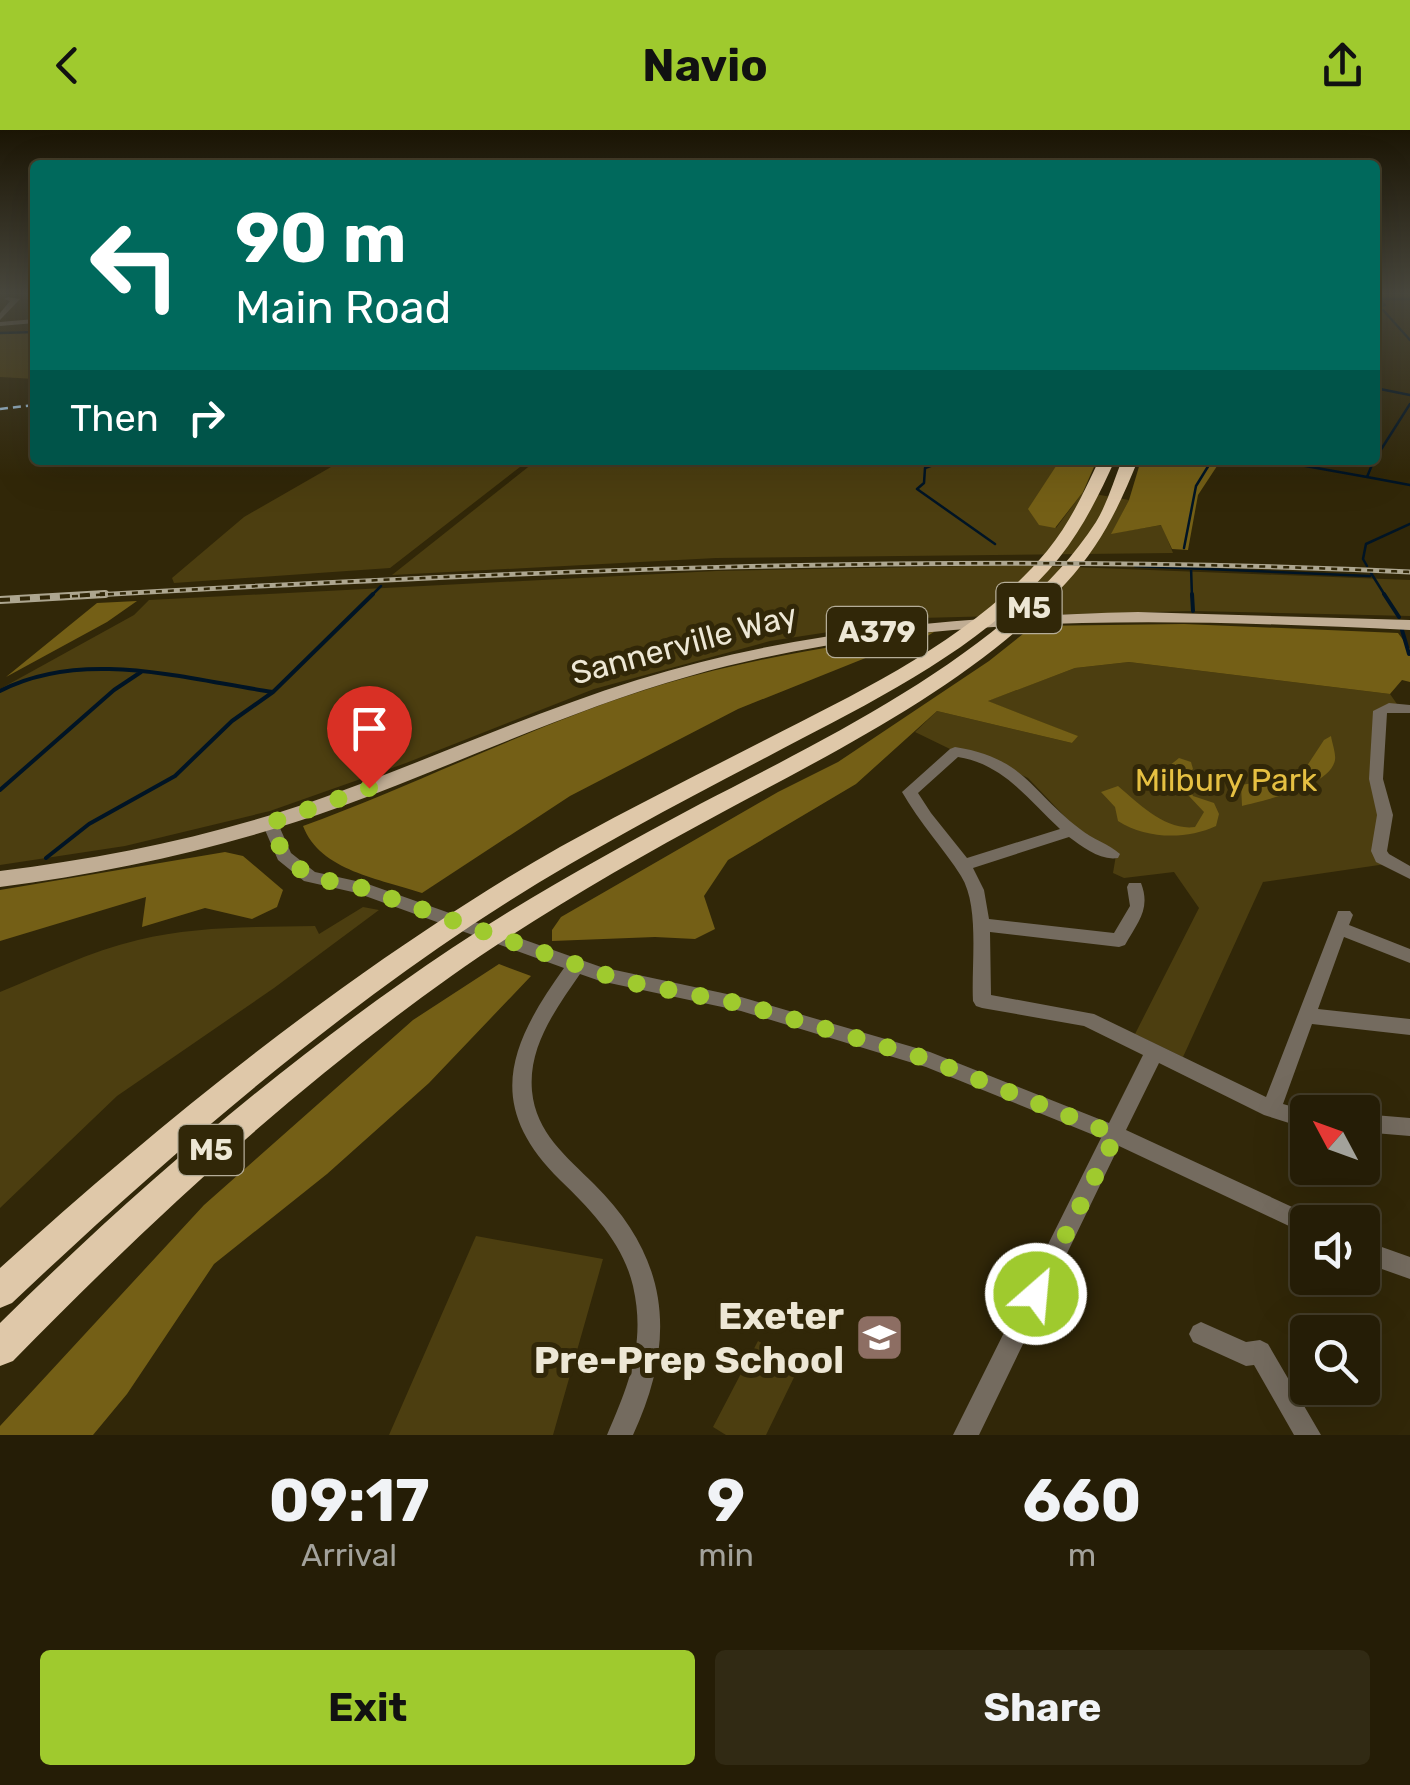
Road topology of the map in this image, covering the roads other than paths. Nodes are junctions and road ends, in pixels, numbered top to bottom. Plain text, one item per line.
1 (1106, 465) edge
2 (1128, 465) edge
3 (1410, 625) edge
4 (1410, 710) edge
5 (270, 823) junction
6 (1072, 831) junction
7 (1112, 854) dead end
8 (962, 866) junction
9 (1410, 873) edge
10 (0, 878) edge
11 (1135, 887) dead end
12 (980, 924) junction
13 (1410, 956) edge
14 (428, 960) junction
15 (576, 966) junction
16 (1308, 1016) junction
17 (1410, 1027) edge
18 (1154, 1052) junction
19 (1272, 1109) junction
20 (1290, 1114) edge
21 (1380, 1125) edge
22 (1410, 1127) edge
23 (1116, 1135) junction
24 (1290, 1217) edge
25 (1380, 1257) edge
26 (1410, 1268) edge
27 (0, 1290) edge
28 (1202, 1334) dead end
29 (0, 1348) edge
30 (620, 1435) edge
31 (966, 1435) edge
32 (1308, 1435) edge

1 - 14 highway, M5
2 - 14 highway, M5
3 - 5 main road, Sannerville Way / A379
4 - 9 street
5 - 10 main road, Sannerville Way / A379
5 - 15 street
6 - 7 street
6 - 8 street
6 - 8 street
8 - 12 street
11 - 12 street
12 - 18 street
13 - 16 street
14 - 27 highway, M5
14 - 29 highway, M5
15 - 23 street
15 - 30 street
16 - 17 street
16 - 19 street
18 - 19 street
18 - 23 street
19 - 20 street
21 - 22 street
23 - 24 street
23 - 31 street
25 - 26 street
28 - 32 street

